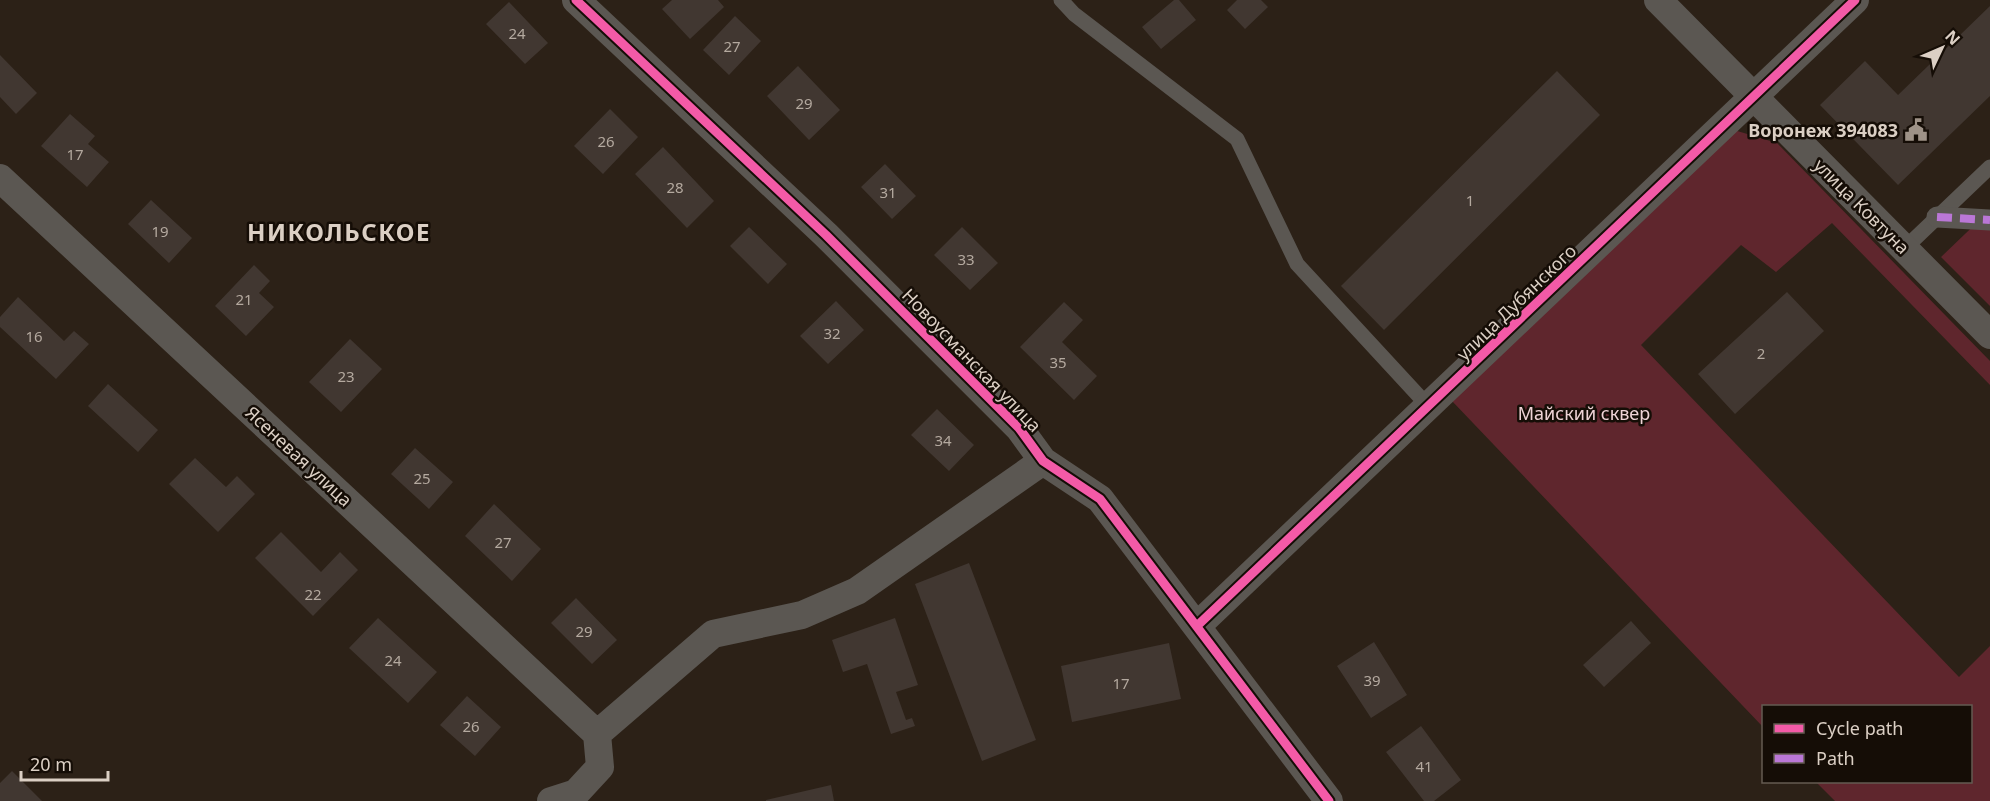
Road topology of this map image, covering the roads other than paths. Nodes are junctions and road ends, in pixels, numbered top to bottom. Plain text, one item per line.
1 (576, 0) edge
2 (1060, 0) edge
3 (1658, 0) edge
4 (1855, 0) edge
5 (1754, 98) junction
6 (1990, 167) edge
7 (0, 178) edge
8 (1937, 217) junction
9 (1990, 220) edge
10 (1904, 249) junction
11 (1990, 335) edge
12 (1429, 407) junction
13 (1043, 461) junction
14 (1198, 625) junction
15 (597, 734) junction
16 (551, 801) edge
17 (1329, 801) edge

1 - 13 street, Новоусманская улица
2 - 12 lane
3 - 5 street, улица Ковтуна
4 - 5 street, улица Дубянского
5 - 10 street, улица Ковтуна
5 - 12 street, улица Дубянского
6 - 8 lane
7 - 15 street, Ясеневая улица
8 - 9 street
8 - 10 lane
10 - 11 street, улица Ковтуна
12 - 14 street, улица Дубянского
13 - 14 street, Новоусманская улица
13 - 15 street
14 - 17 street, Новоусманская улица
15 - 16 street

